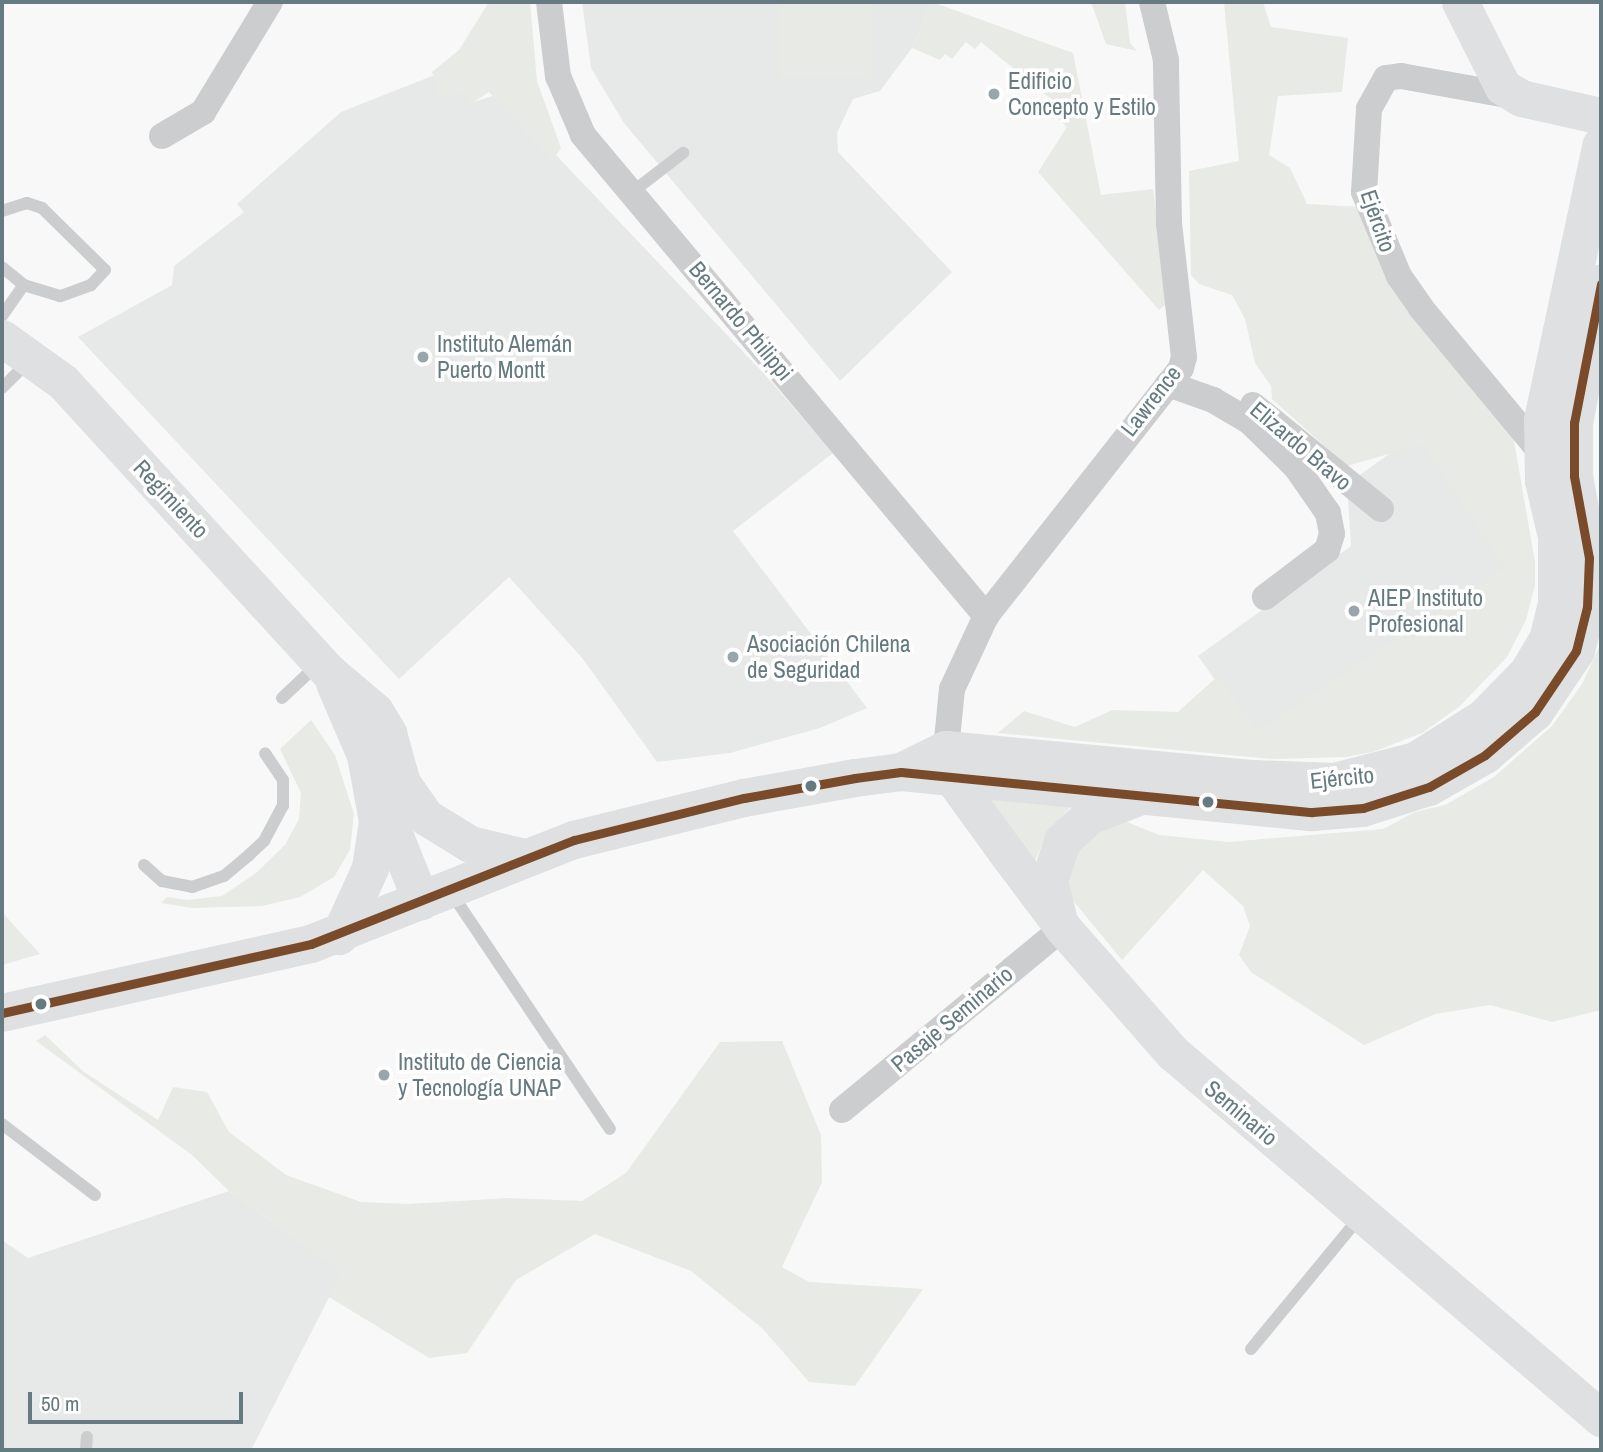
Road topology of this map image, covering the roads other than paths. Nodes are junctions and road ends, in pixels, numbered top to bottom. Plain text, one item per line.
1 (270, 2) edge
2 (549, 2) edge
3 (1152, 2) edge
4 (1460, 2) edge
5 (1521, 98) junction
6 (1601, 116) edge
7 (162, 136) dead end
8 (1601, 146) edge
9 (682, 153) dead end
10 (631, 193) junction
11 (2, 211) edge
12 (2, 267) edge
13 (1601, 284) edge
14 (24, 285) junction
15 (2, 316) edge
16 (2, 338) edge
17 (33, 357) junction
18 (1168, 384) junction
19 (2, 388) edge
20 (1542, 454) junction
21 (1381, 509) dead end
22 (1265, 597) dead end
23 (986, 616) junction
24 (324, 667) junction
25 (282, 698) dead end
26 (265, 753) dead end
27 (949, 765) junction
28 (374, 788) junction
29 (1136, 798) junction
30 (524, 858) junction
31 (144, 865) dead end
32 (435, 895) junction
33 (1063, 928) junction
34 (339, 936) junction
35 (2, 1013) edge
36 (842, 1110) dead end
37 (2, 1124) edge
38 (610, 1129) dead end
39 (96, 1195) dead end
40 (1361, 1216) junction
41 (1251, 1349) dead end
42 (1601, 1418) edge

1 - 7 street
2 - 10 street, Bernardo Philippi
3 - 18 street, Lawrence
4 - 5 main road
5 - 6 main road
5 - 20 street, Ejército
8 - 20 main road, Ejército
9 - 10 lane
10 - 23 street, Bernardo Philippi
11 - 14 lane
12 - 14 lane
13 - 29 main road, Ejército
14 - 15 lane
16 - 17 main road, Regimiento
17 - 19 lane
17 - 24 main road, Regimiento
18 - 21 street, Elizardo Bravo
18 - 22 street, Elizardo Bravo
18 - 23 street, Lawrence
20 - 27 main road, Ejército
23 - 27 street, Lawrence
24 - 25 lane
24 - 28 main road, Regimiento
24 - 30 main road, Regimiento
26 - 31 lane
27 - 29 main road, Ejército
27 - 30 main road
27 - 33 main road, Seminario
28 - 32 main road, Regimiento
28 - 34 main road, Regimiento
29 - 33 main road
30 - 32 main road
32 - 34 main road
32 - 38 lane
33 - 36 street, Pasaje Seminario
33 - 40 main road, Seminario
34 - 35 main road
37 - 39 lane
40 - 41 lane
40 - 42 main road, Seminario

